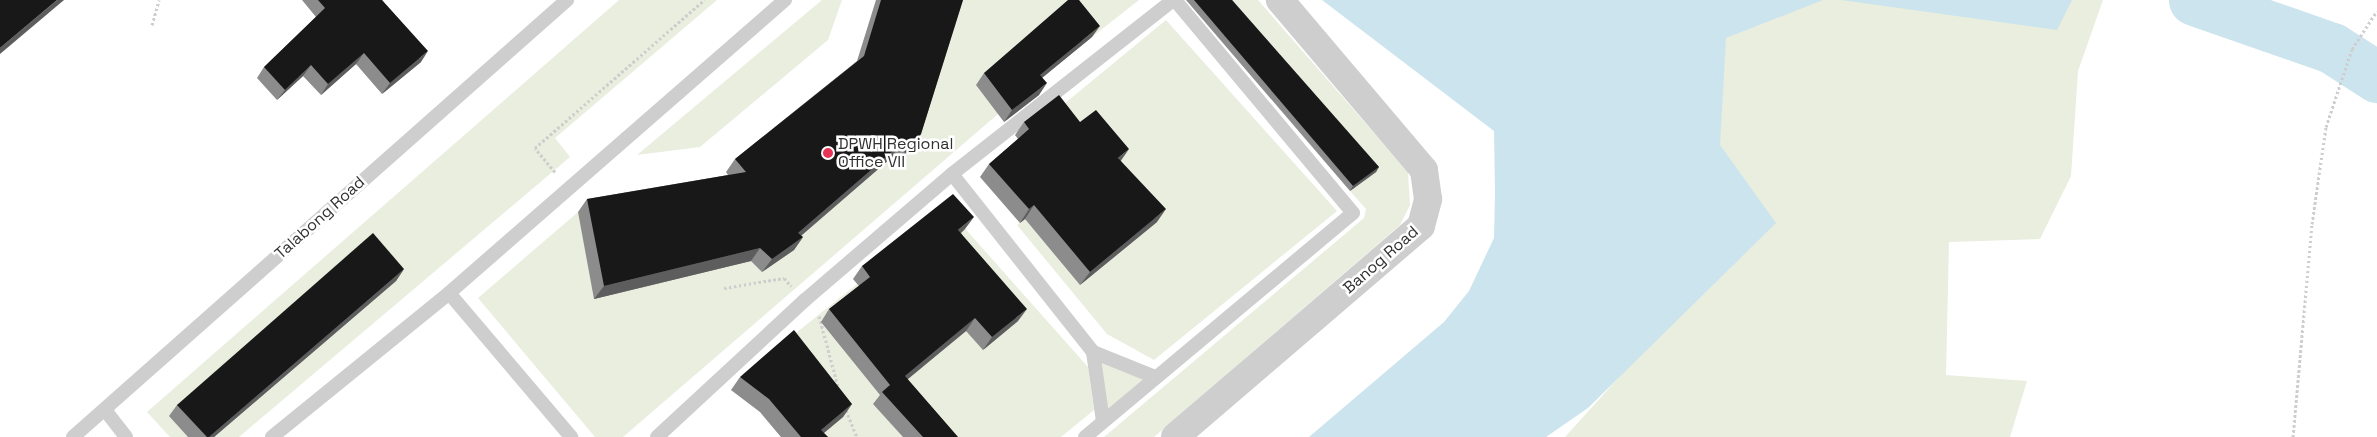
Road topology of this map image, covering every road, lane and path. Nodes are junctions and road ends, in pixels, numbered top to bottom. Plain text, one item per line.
1 (159, 0) edge
2 (567, 0) edge
3 (704, 0) edge
4 (785, 0) edge
5 (1174, 0) edge
6 (1280, 0) edge
7 (2377, 11) edge
8 (152, 25) dead end
9 (952, 174) junction
10 (569, 189) junction
11 (724, 288) dead end
12 (449, 293) junction
13 (805, 300) junction
14 (1093, 352) junction
15 (1155, 377) junction
16 (840, 393) edge
17 (843, 402) edge
18 (105, 410) junction
19 (1103, 421) junction
20 (73, 437) edge
21 (126, 437) edge
22 (272, 437) edge
23 (571, 437) edge
24 (657, 437) edge
25 (857, 437) edge
26 (1085, 437) edge
27 (1175, 437) edge
28 (2293, 437) edge

1 - 8 path
2 - 18 lane, Talabong Road
3 - 10 path
4 - 10 lane
5 - 9 lane
5 - 15 lane
6 - 27 street, Banog Road
7 - 28 path
9 - 13 lane
9 - 14 lane
10 - 12 lane
11 - 13 path
12 - 22 lane
12 - 23 lane
13 - 16 path
13 - 24 lane
14 - 15 lane
14 - 19 lane
15 - 19 lane
17 - 25 path
18 - 20 lane, Talabong Road
18 - 21 lane
19 - 26 lane

